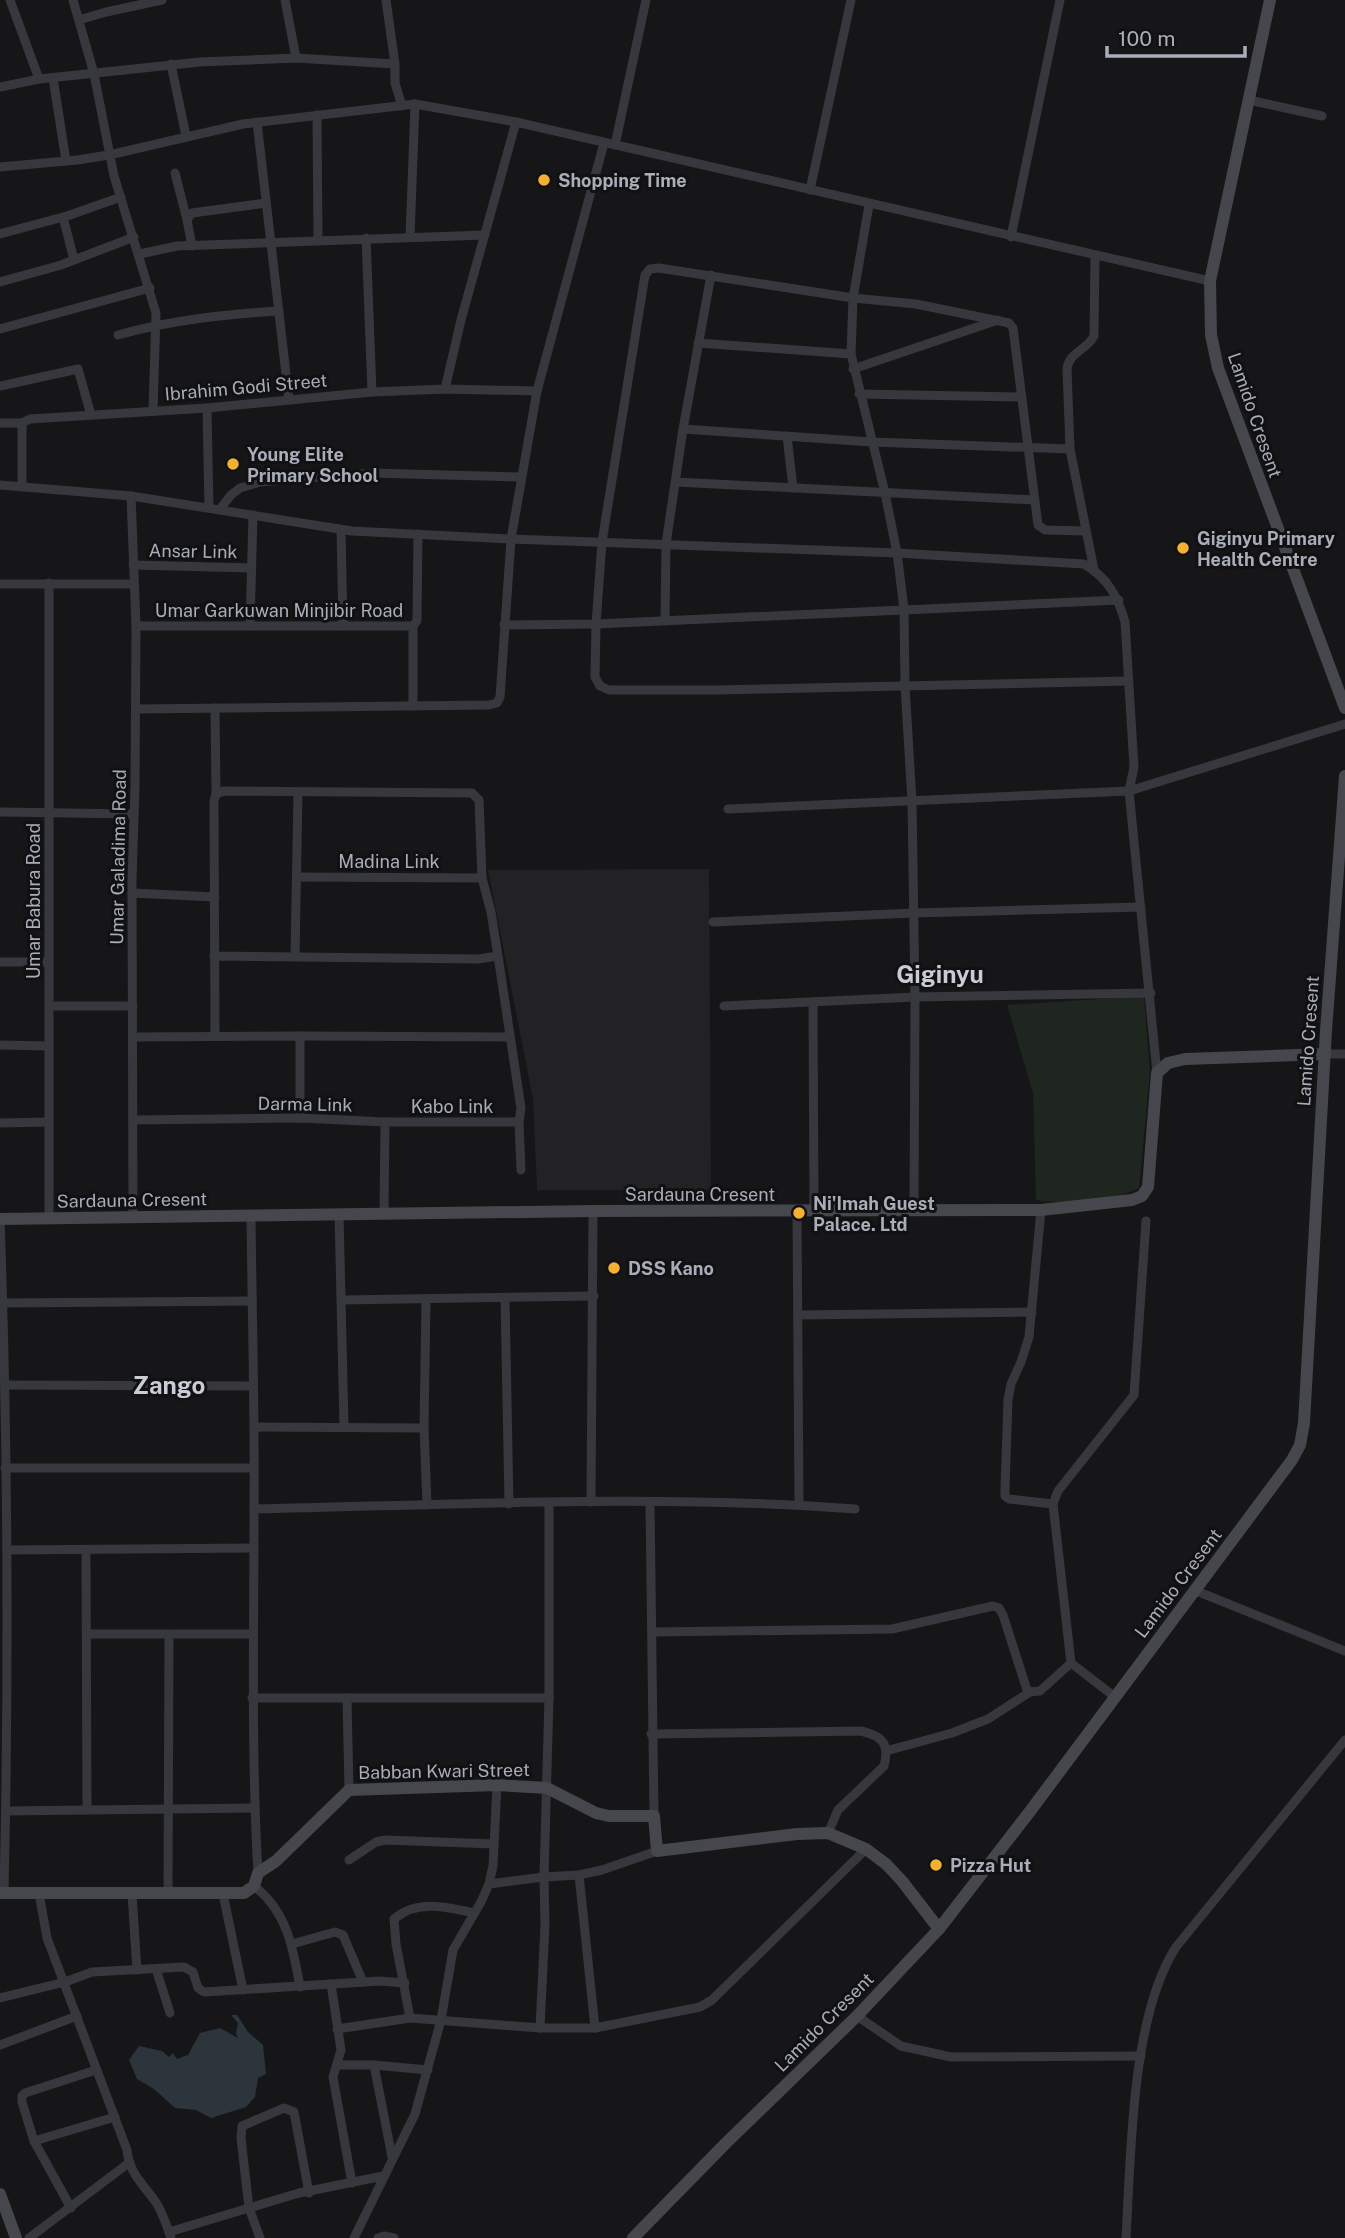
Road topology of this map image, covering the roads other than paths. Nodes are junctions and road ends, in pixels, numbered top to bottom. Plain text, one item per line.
1 (10, 0) edge
2 (74, 0) edge
3 (162, 0) edge
4 (285, 0) edge
5 (386, 0) edge
6 (646, 0) edge
7 (851, 0) edge
8 (1060, 0) edge
9 (1270, 0) edge
10 (79, 20) junction
11 (296, 58) junction
12 (171, 64) junction
13 (395, 64) junction
14 (94, 74) junction
15 (53, 78) junction
16 (39, 79) junction
17 (0, 87) edge
18 (1249, 100) junction
19 (415, 104) junction
20 (402, 106) junction
21 (317, 115) junction
22 (1322, 116) dead end
23 (257, 122) junction
24 (516, 122) junction
25 (186, 136) junction
26 (604, 143) junction
27 (615, 145) junction
28 (109, 155) junction
29 (66, 161) junction
30 (0, 167) edge
31 (175, 173) dead end
32 (810, 190) junction
33 (121, 197) junction
34 (267, 203) junction
35 (869, 205) junction
36 (63, 217) junction
37 (187, 220) junction
38 (0, 234) edge
39 (485, 235) junction
40 (134, 237) junction
41 (410, 237) junction
42 (1011, 237) junction
43 (366, 238) junction
44 (318, 240) junction
45 (272, 244) junction
46 (192, 246) junction
47 (140, 254) junction
48 (1096, 256) junction
49 (74, 260) junction
50 (710, 275) junction
51 (1210, 281) junction
52 (0, 282) edge
53 (150, 288) junction
54 (853, 298) junction
55 (279, 311) junction
56 (999, 319) junction
57 (157, 324) junction
58 (0, 329) edge
59 (118, 335) dead end
60 (698, 343) junction
61 (851, 354) junction
62 (853, 369) junction
63 (0, 386) edge
64 (445, 389) junction
65 (537, 391) junction
66 (372, 392) junction
67 (859, 394) junction
68 (1022, 397) junction
69 (289, 400) junction
70 (207, 408) junction
71 (153, 411) junction
72 (91, 415) junction
73 (0, 423) edge
74 (22, 424) junction
75 (683, 429) junction
76 (787, 436) junction
77 (872, 442) junction
78 (1029, 448) junction
79 (1070, 449) junction
80 (521, 477) junction
81 (676, 482) junction
82 (0, 485) edge
83 (22, 487) junction
84 (793, 488) junction
85 (885, 492) junction
86 (131, 496) junction
87 (1034, 500) junction
88 (209, 507) junction
89 (220, 509) junction
90 (253, 515) junction
91 (341, 530) junction
92 (1086, 531) junction
93 (418, 534) junction
94 (511, 539) junction
95 (602, 542) junction
96 (666, 544) junction
97 (897, 553) junction
98 (133, 565) junction
99 (252, 568) junction
100 (1094, 570) junction
101 (49, 583) junction
102 (0, 584) edge
103 (134, 584) junction
104 (1119, 600) junction
105 (904, 610) junction
106 (665, 620) junction
107 (596, 624) junction
108 (504, 625) junction
109 (136, 626) junction
110 (250, 626) junction
111 (343, 626) junction
112 (413, 626) junction
113 (1128, 681) junction
114 (905, 686) junction
115 (413, 706) junction
116 (215, 708) junction
117 (1345, 708) edge
118 (136, 709) junction
119 (1345, 724) edge
120 (1345, 776) edge
121 (1129, 791) junction
122 (298, 792) junction
123 (216, 794) junction
124 (912, 801) junction
125 (728, 809) dead end
126 (0, 812) edge
127 (48, 812) junction
128 (134, 814) junction
129 (1342, 851) edge
130 (297, 877) junction
131 (482, 878) junction
132 (132, 893) junction
133 (215, 897) junction
134 (1141, 907) junction
135 (914, 913) junction
136 (713, 922) dead end
137 (214, 956) junction
138 (295, 956) junction
139 (498, 956) junction
140 (0, 962) edge
141 (49, 962) junction
142 (1151, 993) junction
143 (915, 997) junction
144 (813, 1002) junction
145 (49, 1006) junction
146 (133, 1006) junction
147 (724, 1006) dead end
148 (215, 1035) junction
149 (300, 1036) junction
150 (133, 1037) junction
151 (510, 1037) junction
152 (0, 1045) edge
153 (49, 1046) junction
154 (1325, 1054) junction
155 (1345, 1054) edge
156 (1157, 1073) junction
157 (300, 1118) junction
158 (133, 1121) junction
159 (49, 1122) junction
160 (385, 1122) junction
161 (519, 1122) junction
162 (0, 1123) edge
163 (522, 1170) dead end
164 (914, 1210) junction
165 (1041, 1210) junction
166 (593, 1211) junction
167 (797, 1211) junction
168 (814, 1211) junction
169 (339, 1214) junction
170 (384, 1214) junction
171 (251, 1215) junction
172 (49, 1218) junction
173 (133, 1218) junction
174 (0, 1219) edge
175 (1146, 1221) dead end
176 (594, 1296) junction
177 (505, 1298) junction
178 (342, 1300) junction
179 (426, 1300) junction
180 (252, 1301) junction
181 (3, 1303) junction
182 (1032, 1312) junction
183 (799, 1315) junction
184 (3, 1349) edge
185 (5, 1385) junction
186 (253, 1385) junction
187 (344, 1426) junction
188 (254, 1427) junction
189 (424, 1428) junction
190 (3, 1431) edge
191 (5, 1468) junction
192 (254, 1468) junction
193 (592, 1502) junction
194 (549, 1503) junction
195 (650, 1503) junction
196 (509, 1504) junction
197 (799, 1504) junction
198 (1053, 1504) junction
199 (427, 1505) junction
200 (254, 1508) junction
201 (855, 1508) dead end
202 (254, 1548) junction
203 (8, 1550) junction
204 (86, 1550) junction
205 (1194, 1590) junction
206 (652, 1632) junction
207 (3, 1634) edge
208 (87, 1634) junction
209 (253, 1634) junction
210 (169, 1635) junction
211 (1345, 1650) edge
212 (1071, 1663) junction
213 (1030, 1692) junction
214 (1115, 1697) junction
215 (252, 1698) junction
216 (347, 1699) junction
217 (549, 1699) junction
218 (3, 1713) edge
219 (651, 1734) junction
220 (1345, 1740) edge
221 (886, 1751) junction
222 (497, 1786) junction
223 (547, 1788) junction
224 (349, 1790) junction
225 (254, 1808) junction
226 (169, 1809) junction
227 (87, 1810) junction
228 (6, 1811) junction
229 (654, 1816) junction
230 (828, 1833) junction
231 (494, 1844) junction
232 (866, 1850) junction
233 (657, 1851) junction
234 (349, 1860) dead end
235 (579, 1875) junction
236 (544, 1877) junction
237 (256, 1879) junction
238 (489, 1884) junction
239 (2, 1894) edge
240 (39, 1894) junction
241 (132, 1894) junction
242 (168, 1894) junction
243 (223, 1894) junction
244 (474, 1913) junction
245 (939, 1929) junction
246 (292, 1944) junction
247 (156, 1969) junction
248 (136, 1970) junction
249 (65, 1982) junction
250 (363, 1982) junction
251 (405, 1983) junction
252 (331, 1984) junction
253 (300, 1987) junction
254 (243, 1990) junction
255 (0, 1998) edge
256 (170, 2012) dead end
257 (77, 2015) junction
258 (857, 2017) junction
259 (410, 2018) junction
260 (441, 2020) junction
261 (540, 2028) junction
262 (595, 2028) junction
263 (337, 2029) junction
264 (0, 2045) edge
265 (1141, 2056) junction
266 (337, 2065) junction
267 (374, 2065) junction
268 (96, 2070) junction
269 (428, 2070) junction
270 (115, 2116) junction
271 (34, 2141) junction
272 (392, 2157) junction
273 (130, 2162) junction
274 (383, 2176) junction
275 (352, 2183) junction
276 (309, 2193) junction
277 (0, 2194) edge
278 (71, 2208) junction
279 (249, 2208) junction
280 (170, 2235) edge
281 (16, 2238) edge
282 (29, 2238) edge
283 (260, 2238) edge
284 (356, 2238) edge
285 (377, 2238) edge
286 (394, 2238) edge
287 (634, 2238) edge
288 (1126, 2238) edge

1 - 16 street
2 - 10 street
3 - 10 street
4 - 11 street
5 - 13 street
6 - 27 street
7 - 32 street
8 - 42 street
9 - 18 street, Lamido Cresent
10 - 14 street
11 - 12 street
11 - 13 street
12 - 14 street
12 - 25 street
13 - 20 street
14 - 15 street
14 - 28 street
15 - 16 street
15 - 29 street
16 - 17 street
18 - 22 street
18 - 51 street, Lamido Cresent
19 - 20 street
19 - 24 street
19 - 41 street
20 - 21 street
21 - 23 street
21 - 44 street
23 - 25 street
23 - 34 street
24 - 26 street
24 - 39 street
25 - 28 street
26 - 27 street
26 - 65 street
27 - 32 street
28 - 29 street
28 - 33 street
29 - 30 street
31 - 37 street
32 - 35 street
33 - 36 street
33 - 40 street
34 - 37 street
34 - 45 street
35 - 42 street
35 - 54 street
36 - 38 street
36 - 49 street
37 - 46 street
39 - 41 street
39 - 64 street
40 - 47 street
40 - 49 street
41 - 43 street
42 - 48 street
43 - 44 street
43 - 66 street
44 - 45 street
45 - 46 street
45 - 55 street
46 - 47 street
47 - 53 street
48 - 51 street
48 - 79 street
49 - 52 street
50 - 54 street
50 - 60 street
50 - 95 street
51 - 117 street, Lamido Cresent
53 - 57 street
53 - 58 street
54 - 56 street
54 - 61 street
55 - 57 street
55 - 69 street
56 - 62 street
56 - 68 street
57 - 59 street
57 - 71 street
60 - 61 street
60 - 75 street
61 - 62 street
62 - 67 street
63 - 72 street
64 - 65 street, Ibrahim Godi Street
64 - 66 street, Ibrahim Godi Street
65 - 80 street
66 - 69 street, Ibrahim Godi Street
67 - 68 street
67 - 77 street
68 - 78 street
69 - 70 street, Ibrahim Godi Street
70 - 71 street, Ibrahim Godi Street
70 - 88 street
71 - 72 street, Ibrahim Godi Street
72 - 74 street, Ibrahim Godi Street
73 - 74 street, Ibrahim Godi Street
74 - 83 street
75 - 76 street
75 - 81 street
76 - 77 street
76 - 84 street
77 - 78 street
77 - 85 street
78 - 79 street
78 - 87 street
79 - 92 street
80 - 89 street
80 - 94 street
81 - 84 street
81 - 96 street
82 - 83 street
83 - 86 street
84 - 85 street
85 - 87 street
85 - 97 street
86 - 88 street
86 - 98 street, Umar Galadima Road
87 - 92 street
88 - 89 street
89 - 90 street
90 - 91 street
90 - 99 street
91 - 93 street
91 - 111 street
92 - 100 street
93 - 94 street
93 - 112 street, Umar Garkuwan Minjibir Road
94 - 95 street
94 - 108 street
95 - 96 street
95 - 107 street
96 - 97 street
96 - 106 street
97 - 100 street
97 - 105 street
98 - 99 street, Ansar Link
98 - 103 street, Umar Galadima Road
99 - 110 street
100 - 104 street
101 - 102 street
101 - 103 street
101 - 127 street, Umar Babura Road
103 - 109 street, Umar Galadima Road
104 - 105 street
104 - 113 street
105 - 106 street
105 - 114 street
106 - 107 street
107 - 108 street
107 - 114 street
108 - 115 street
109 - 110 street, Umar Garkuwan Minjibir Road
109 - 118 street, Umar Galadima Road
110 - 111 street, Umar Garkuwan Minjibir Road
111 - 112 street, Umar Garkuwan Minjibir Road
112 - 115 street
113 - 114 street
113 - 121 street
114 - 124 street
115 - 116 street
116 - 118 street
116 - 123 street
118 - 128 street, Umar Galadima Road
119 - 121 street
120 - 129 street, Lamido Cresent
121 - 124 street
121 - 134 street
122 - 123 street
122 - 130 street
122 - 131 street
123 - 133 street
124 - 125 street
124 - 135 street
126 - 127 street
127 - 128 street
127 - 141 street, Umar Babura Road
128 - 132 street, Umar Galadima Road
129 - 154 street, Lamido Cresent
130 - 131 street, Madina Link
130 - 138 street
131 - 139 street
132 - 133 street
132 - 146 street, Umar Galadima Road
133 - 137 street
134 - 135 street
134 - 142 street
135 - 136 street
135 - 143 street
137 - 138 street
137 - 148 street
138 - 139 street
139 - 151 street
140 - 141 street
141 - 145 street, Umar Babura Road
142 - 143 street
142 - 156 street
143 - 144 street
143 - 164 street
144 - 147 street
144 - 168 street
145 - 146 street
145 - 153 street, Umar Babura Road
146 - 150 street, Umar Galadima Road
148 - 149 street
148 - 150 street
149 - 151 street
149 - 157 street
150 - 158 street, Umar Galadima Road
151 - 161 street
152 - 153 street
153 - 159 street, Umar Babura Road
154 - 155 street
154 - 156 street
154 - 205 street, Lamido Cresent
156 - 165 street, Sardauna Cresent
157 - 158 street, Darma Link
157 - 160 street, Darma Link
158 - 173 street, Umar Galadima Road
159 - 162 street
159 - 172 street, Umar Babura Road
160 - 161 street, Kabo Link
160 - 170 street
161 - 163 street
164 - 165 street, Sardauna Cresent
164 - 168 street, Sardauna Cresent
165 - 182 street
166 - 167 street, Sardauna Cresent
166 - 170 street, Sardauna Cresent
166 - 176 street
167 - 168 street, Sardauna Cresent
167 - 183 street
169 - 170 street, Sardauna Cresent
169 - 171 street, Sardauna Cresent
169 - 178 street
171 - 173 street, Sardauna Cresent
171 - 180 street
172 - 173 street, Sardauna Cresent
172 - 174 street, Sardauna Cresent
174 - 181 street
175 - 198 street
176 - 177 street
176 - 193 street
177 - 179 street
177 - 196 street
178 - 179 street
178 - 187 street
179 - 189 street
180 - 181 street
180 - 186 street
181 - 184 street
182 - 183 street
182 - 198 street
183 - 197 street
184 - 185 street
185 - 186 street
185 - 190 street
186 - 188 street
187 - 188 street
187 - 189 street
188 - 192 street
189 - 199 street
190 - 191 street
191 - 192 street
191 - 203 street
192 - 200 street
193 - 194 street
193 - 195 street
194 - 196 street
194 - 217 street
195 - 197 street
195 - 206 street
196 - 199 street
197 - 201 street
198 - 212 street
199 - 200 street
200 - 202 street
202 - 204 street
202 - 209 street
203 - 204 street
203 - 207 street
204 - 208 street
205 - 211 street
205 - 214 street, Lamido Cresent
206 - 213 street
206 - 219 street
207 - 218 street
208 - 210 street
208 - 227 street
209 - 210 street
209 - 215 street
210 - 226 street
212 - 213 street
212 - 214 street
213 - 221 street
214 - 245 street, Lamido Cresent
215 - 216 street
215 - 225 street
216 - 217 street
216 - 224 street
217 - 223 street
218 - 228 street
219 - 221 street
219 - 229 street
220 - 265 street
221 - 230 street
222 - 223 street, Babban Kwari Street
222 - 224 street, Babban Kwari Street
222 - 231 street
223 - 229 street, Babban Kwari Street
223 - 236 street
224 - 237 street, Babban Kwari Street
225 - 226 street
225 - 237 street
226 - 227 street
226 - 242 street
227 - 228 street
228 - 239 street
229 - 233 street
230 - 232 street
230 - 233 street
231 - 234 street
231 - 238 street
232 - 245 street
232 - 262 street
233 - 235 street
235 - 236 street
235 - 262 street
236 - 238 street
236 - 261 street
237 - 243 street, Babban Kwari Street
237 - 246 street
238 - 244 street
239 - 240 street, Babban Kwari Street
240 - 241 street, Babban Kwari Street
240 - 249 street
241 - 242 street, Babban Kwari Street
241 - 248 street
242 - 243 street, Babban Kwari Street
243 - 254 street
244 - 251 street
244 - 260 street
245 - 258 street, Lamido Cresent
246 - 250 street
246 - 253 street
247 - 248 street
247 - 254 street
247 - 256 street
248 - 249 street
249 - 255 street
249 - 257 street
250 - 251 street
250 - 252 street
251 - 259 street
252 - 253 street
252 - 263 street
253 - 254 street
257 - 264 street
257 - 268 street
258 - 265 street
258 - 287 street, Lamido Cresent
259 - 260 street
259 - 263 street
260 - 261 street
260 - 269 street
261 - 262 street
263 - 266 street
265 - 288 street
266 - 267 street
266 - 275 street
267 - 269 street
267 - 272 street
268 - 270 street
268 - 271 street
269 - 272 street
270 - 271 street
270 - 273 street
271 - 278 street
272 - 274 street
273 - 278 street
273 - 280 street
274 - 275 street
274 - 284 street
275 - 276 street
276 - 279 street
276 - 279 street
277 - 281 street
278 - 282 street
279 - 280 street
279 - 283 street
285 - 286 street

